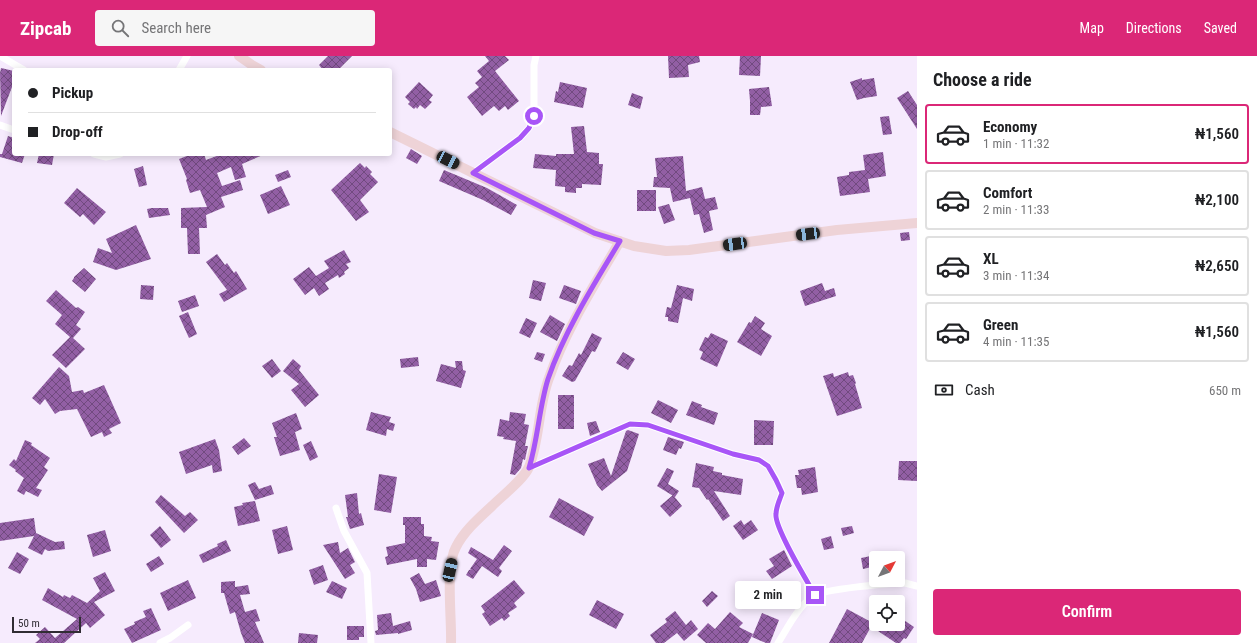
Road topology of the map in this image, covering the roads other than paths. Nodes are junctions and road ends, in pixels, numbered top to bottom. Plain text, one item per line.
1 (0, 56) edge
2 (187, 56) edge
3 (239, 56) edge
4 (536, 56) edge
5 (21, 68) edge
6 (180, 68) edge
7 (257, 68) edge
8 (0, 125) edge
9 (12, 129) edge
10 (392, 133) edge
11 (473, 173) junction
12 (917, 223) edge
13 (620, 241) junction
14 (529, 468) junction
15 (336, 508) dead end
16 (917, 586) edge
17 (815, 595) junction
18 (188, 625) dead end
19 (173, 640) edge
20 (160, 643) edge
21 (371, 643) edge
22 (451, 643) edge
23 (778, 643) edge

1 - 5 street
2 - 6 street
3 - 7 main road
4 - 11 street
8 - 9 street
10 - 11 main road
11 - 13 main road
12 - 13 main road
13 - 14 main road
14 - 17 street
14 - 22 main road
15 - 21 street
16 - 17 street
17 - 23 street
18 - 19 street
19 - 20 street

